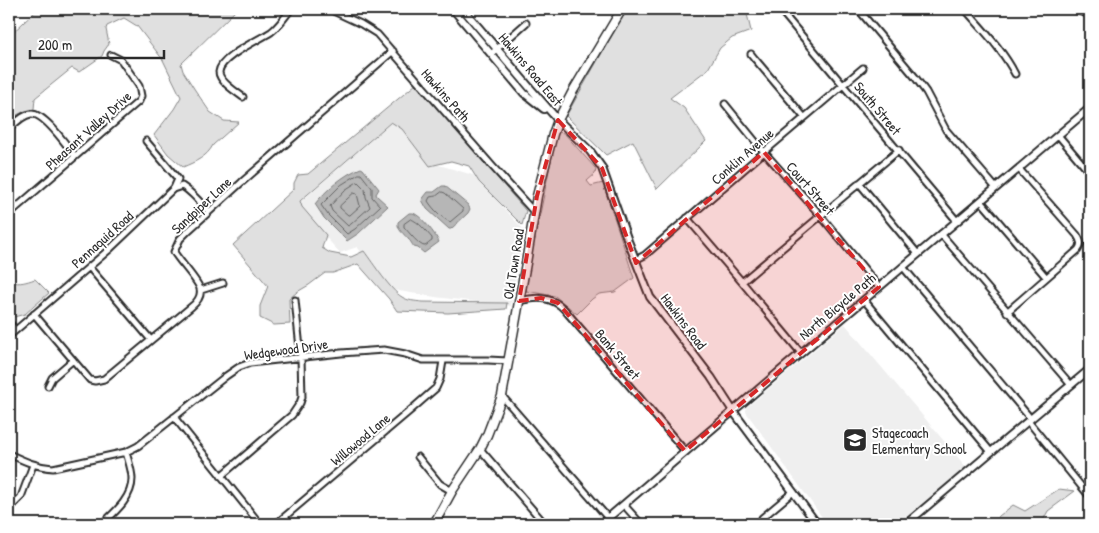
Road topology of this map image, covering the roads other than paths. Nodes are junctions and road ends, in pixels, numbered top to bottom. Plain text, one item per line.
1 (291, 9) edge
2 (329, 9) edge
3 (453, 9) edge
4 (463, 9) edge
5 (622, 9) edge
6 (858, 9) edge
7 (965, 9) edge
8 (1073, 9) edge
9 (781, 11) dead end
10 (1090, 15) edge
11 (526, 23) dead end
12 (497, 48) junction
13 (393, 52) junction
14 (490, 54) junction
15 (752, 54) dead end
16 (111, 55) dead end
17 (863, 68) dead end
18 (1015, 74) dead end
19 (843, 84) junction
20 (243, 97) dead end
21 (726, 104) dead end
22 (1090, 108) edge
23 (804, 117) junction
24 (558, 120) junction
25 (9, 129) edge
26 (1058, 135) junction
27 (146, 140) dead end
28 (899, 150) junction
29 (764, 152) junction
30 (75, 156) junction
31 (1019, 169) junction
32 (1090, 173) edge
33 (859, 183) junction
34 (996, 188) junction
35 (173, 189) junction
36 (981, 201) junction
37 (209, 212) junction
38 (534, 212) junction
39 (9, 214) edge
40 (821, 216) junction
41 (687, 218) junction
42 (957, 221) junction
43 (941, 234) junction
44 (918, 254) junction
45 (635, 260) junction
46 (89, 267) junction
47 (903, 267) junction
48 (1046, 277) junction
49 (742, 282) junction
50 (223, 283) dead end
51 (878, 287) junction
52 (201, 290) junction
53 (295, 300) dead end
54 (864, 300) junction
55 (519, 301) junction
56 (1007, 312) junction
57 (34, 314) junction
58 (9, 322) edge
59 (15, 330) junction
60 (9, 336) edge
61 (151, 340) junction
62 (801, 352) junction
63 (301, 358) junction
64 (73, 360) junction
65 (443, 361) junction
66 (508, 361) junction
67 (1090, 369) edge
68 (1071, 385) junction
69 (48, 386) dead end
70 (502, 396) junction
71 (733, 411) junction
72 (174, 417) junction
73 (1029, 420) junction
74 (480, 449) junction
75 (685, 451) junction
76 (126, 452) junction
77 (991, 452) junction
78 (9, 454) edge
79 (418, 457) dead end
80 (33, 465) junction
81 (221, 476) junction
82 (452, 490) junction
83 (793, 492) junction
84 (1090, 496) edge
85 (624, 505) junction
86 (9, 509) edge
87 (608, 518) junction
88 (762, 518) dead end
89 (102, 524) edge
90 (260, 524) edge
91 (276, 524) edge
92 (434, 524) edge
93 (545, 524) edge
94 (601, 524) edge
95 (641, 524) edge
96 (817, 524) edge
97 (906, 524) edge

1 - 20 street
2 - 13 street, Hawkins Path
3 - 14 street, Hawkins Road East
4 - 12 street, Hawkins Road East
5 - 24 main road, Old Town Road
6 - 34 street
7 - 18 street
8 - 10 street
9 - 19 street, South Street
11 - 12 street
12 - 14 street
12 - 24 street, Hawkins Road East
13 - 37 street, Sandpiper Lane
13 - 38 street, Hawkins Path
14 - 24 street, Hawkins Road East
15 - 23 street
16 - 30 street, Pheasant Valley Drive
17 - 19 street, Conklin Avenue
19 - 23 street, Conklin Avenue
19 - 28 street, South Street
21 - 29 street, Court Street
22 - 26 street, North Bicycle Path
23 - 29 street, Conklin Avenue
24 - 38 main road, Old Town Road
24 - 45 street, Hawkins Road
25 - 30 street
26 - 31 street, North Bicycle Path
26 - 32 street
27 - 35 street
28 - 33 street
28 - 42 street, South Street
29 - 40 street, Court Street
29 - 41 street, Conklin Avenue
30 - 39 street, Pheasant Valley Drive
31 - 34 street, North Bicycle Path
31 - 48 street
33 - 40 street
33 - 44 street
34 - 36 street, North Bicycle Path
35 - 37 street
35 - 46 street, Pennaquid Road
36 - 42 street, North Bicycle Path
36 - 48 street
37 - 52 street, Sandpiper Lane
38 - 55 main road, Old Town Road
40 - 49 street
40 - 51 street, Court Street
41 - 45 street, Conklin Avenue
41 - 49 street
42 - 43 street, North Bicycle Path
43 - 44 street, North Bicycle Path
43 - 56 street
44 - 47 street, North Bicycle Path
45 - 71 street, Hawkins Road
46 - 57 street, Pennaquid Road
46 - 61 street
47 - 51 street, North Bicycle Path
47 - 73 street
48 - 56 street
49 - 62 street
50 - 52 street
51 - 54 street, North Bicycle Path
52 - 61 street
53 - 63 street
54 - 62 street, North Bicycle Path
54 - 77 street
55 - 66 main road, Old Town Road
55 - 75 street, Bank Street
56 - 68 street
57 - 59 street, Pennaquid Road
57 - 64 street
58 - 59 street
59 - 60 street, Pennaquid Road
61 - 64 street
62 - 71 street, North Bicycle Path
63 - 65 street, Wedgewood Drive
63 - 72 street, Wedgewood Drive
63 - 81 street
64 - 69 street
65 - 66 street, Wedgewood Drive
65 - 91 street, Willowood Lane
66 - 70 main road, Old Town Road
67 - 68 street
68 - 73 street
70 - 74 main road, Old Town Road
70 - 87 street
71 - 75 street, North Bicycle Path
71 - 83 street, Hawkins Road
72 - 76 street, Wedgewood Drive
72 - 81 street
73 - 77 street
73 - 84 street
74 - 82 main road, Old Town Road
74 - 93 street
75 - 85 street, North Bicycle Path
76 - 80 street, Wedgewood Drive
76 - 89 street
77 - 97 street
78 - 80 street, Wedgewood Drive
79 - 82 street
80 - 86 street
81 - 90 street
82 - 92 main road, Old Town Road
83 - 88 street
83 - 96 street, Hawkins Road
85 - 87 street, North Bicycle Path
85 - 95 street
87 - 94 street, North Bicycle Path

